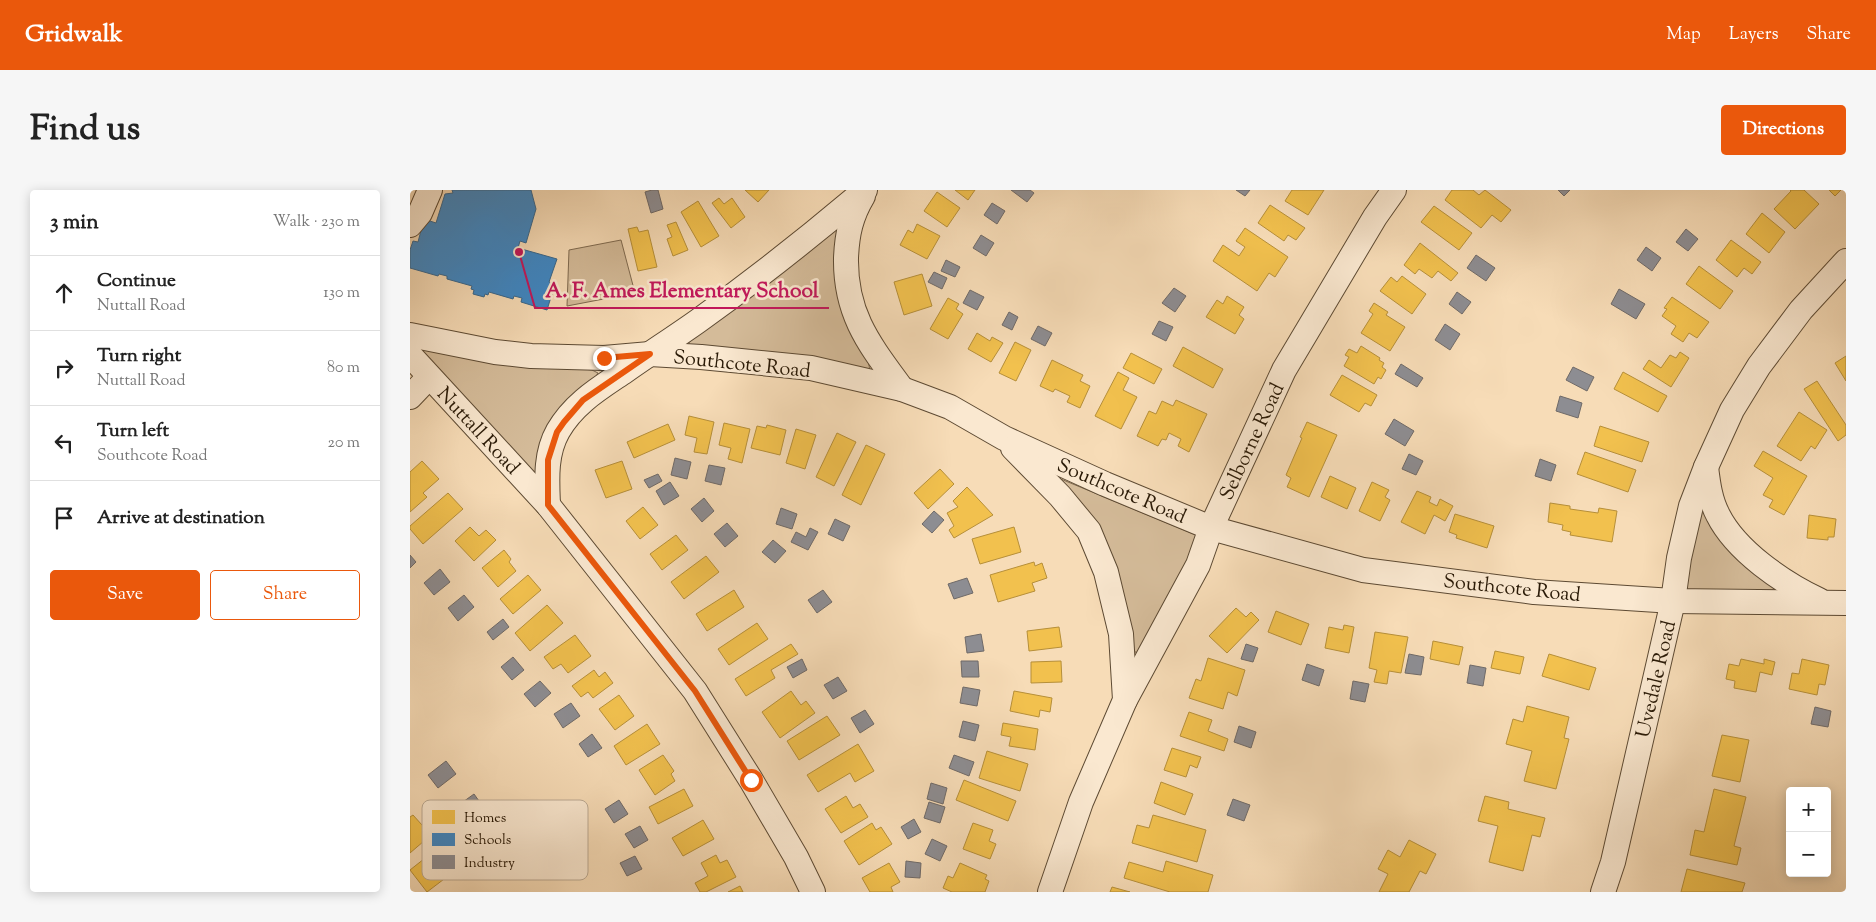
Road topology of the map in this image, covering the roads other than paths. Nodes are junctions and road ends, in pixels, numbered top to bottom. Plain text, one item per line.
1 (430, 190) edge
2 (866, 190) edge
3 (1394, 190) edge
4 (410, 226) edge
5 (1846, 261) edge
6 (410, 335) edge
7 (650, 354) junction
8 (410, 355) edge
9 (430, 377) junction
10 (902, 389) junction
11 (410, 397) edge
12 (1004, 438) junction
13 (1706, 467) junction
14 (548, 505) junction
15 (1211, 528) junction
16 (1673, 601) junction
17 (1835, 603) edge
18 (1125, 700) junction
19 (813, 892) edge
20 (1050, 892) edge
21 (1603, 892) edge

1 - 4 street
2 - 7 street, Nuttall Road
2 - 10 street
3 - 15 street, Selborne Road
5 - 13 street, Uvedale Road
6 - 7 street, Southcote Road
7 - 10 street, Southcote Road
7 - 14 street, Nuttall Road
8 - 9 street, Nuttall Road
9 - 11 street
9 - 14 street, Nuttall Road
10 - 12 street, Southcote Road
12 - 15 street, Southcote Road
12 - 18 street, Selborne Road
13 - 16 street, Uvedale Road
13 - 17 street
14 - 19 street, Nuttall Road
15 - 16 street, Southcote Road
15 - 18 street, Selborne Road
16 - 17 street, Southcote Road
16 - 21 street, Uvedale Road
18 - 20 street, Selborne Road

